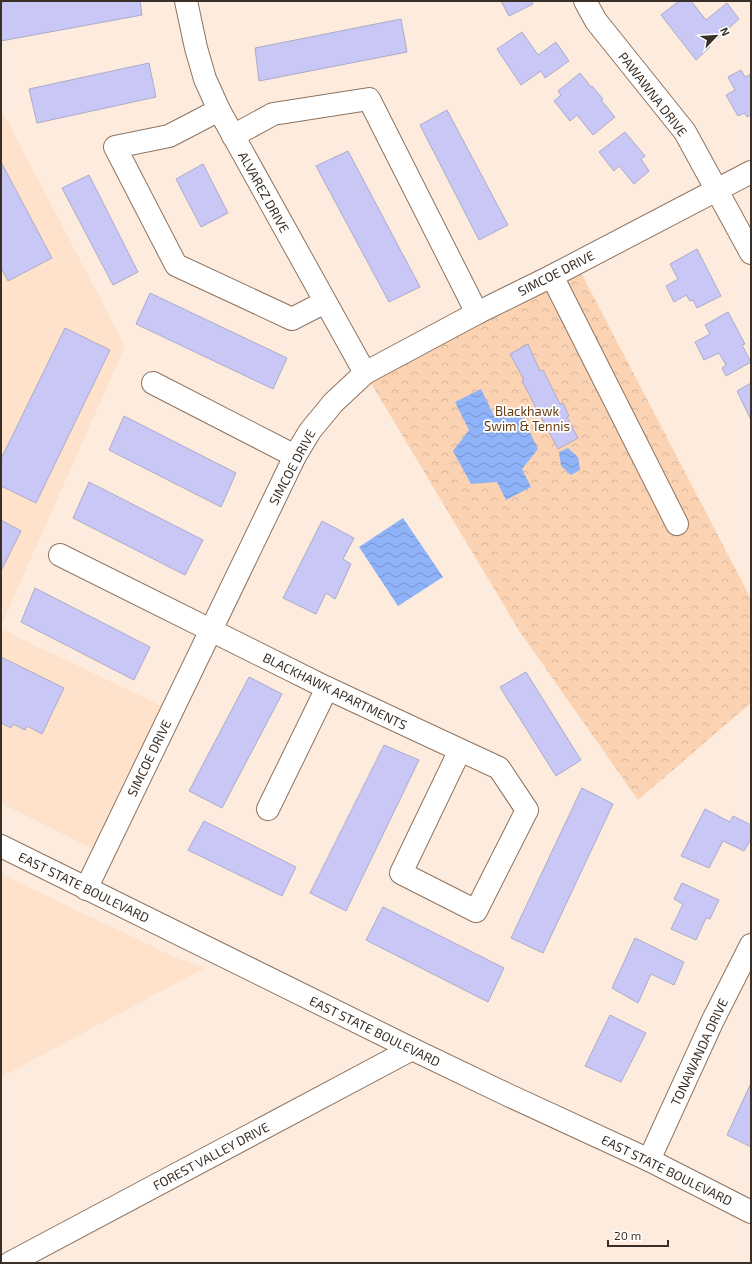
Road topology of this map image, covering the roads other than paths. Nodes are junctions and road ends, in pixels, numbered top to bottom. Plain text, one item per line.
1 (186, 1) edge
2 (585, 1) edge
3 (219, 110) junction
4 (233, 136) junction
5 (751, 172) edge
6 (717, 190) junction
7 (751, 253) edge
8 (552, 276) junction
9 (325, 302) junction
10 (477, 313) junction
11 (365, 373) junction
12 (153, 383) dead end
13 (295, 456) junction
14 (677, 524) dead end
15 (60, 555) dead end
16 (211, 630) junction
17 (327, 688) junction
18 (460, 750) junction
19 (268, 809) dead end
20 (1, 846) edge
21 (86, 889) junction
22 (751, 945) edge
23 (412, 1049) junction
24 (649, 1160) junction
25 (751, 1212) edge
26 (10, 1263) edge

1 - 3 street, ALVAREZ DRIVE
2 - 6 street, PAWAWNA DRIVE
3 - 4 street, ALVAREZ DRIVE
3 - 9 street
4 - 9 street, ALVAREZ DRIVE
4 - 10 street
5 - 6 street, SIMCOE DRIVE
6 - 7 street, PAWAWNA DRIVE
6 - 8 street, SIMCOE DRIVE
8 - 10 street, SIMCOE DRIVE
8 - 14 street
9 - 11 street, ALVAREZ DRIVE
10 - 11 street, SIMCOE DRIVE
11 - 13 street, SIMCOE DRIVE
12 - 13 street
13 - 16 street, SIMCOE DRIVE
15 - 16 street, BLACKHAWK APARTMENTS
16 - 17 street, BLACKHAWK APARTMENTS
16 - 21 street, SIMCOE DRIVE
17 - 18 street, BLACKHAWK APARTMENTS
17 - 19 street
18 - 18 street, BLACKHAWK APARTMENTS
20 - 21 street, EAST STATE BOULEVARD
21 - 23 street, EAST STATE BOULEVARD
22 - 24 street, TONAWANDA DRIVE
23 - 24 street, EAST STATE BOULEVARD
23 - 26 street, FOREST VALLEY DRIVE
24 - 25 street, EAST STATE BOULEVARD

